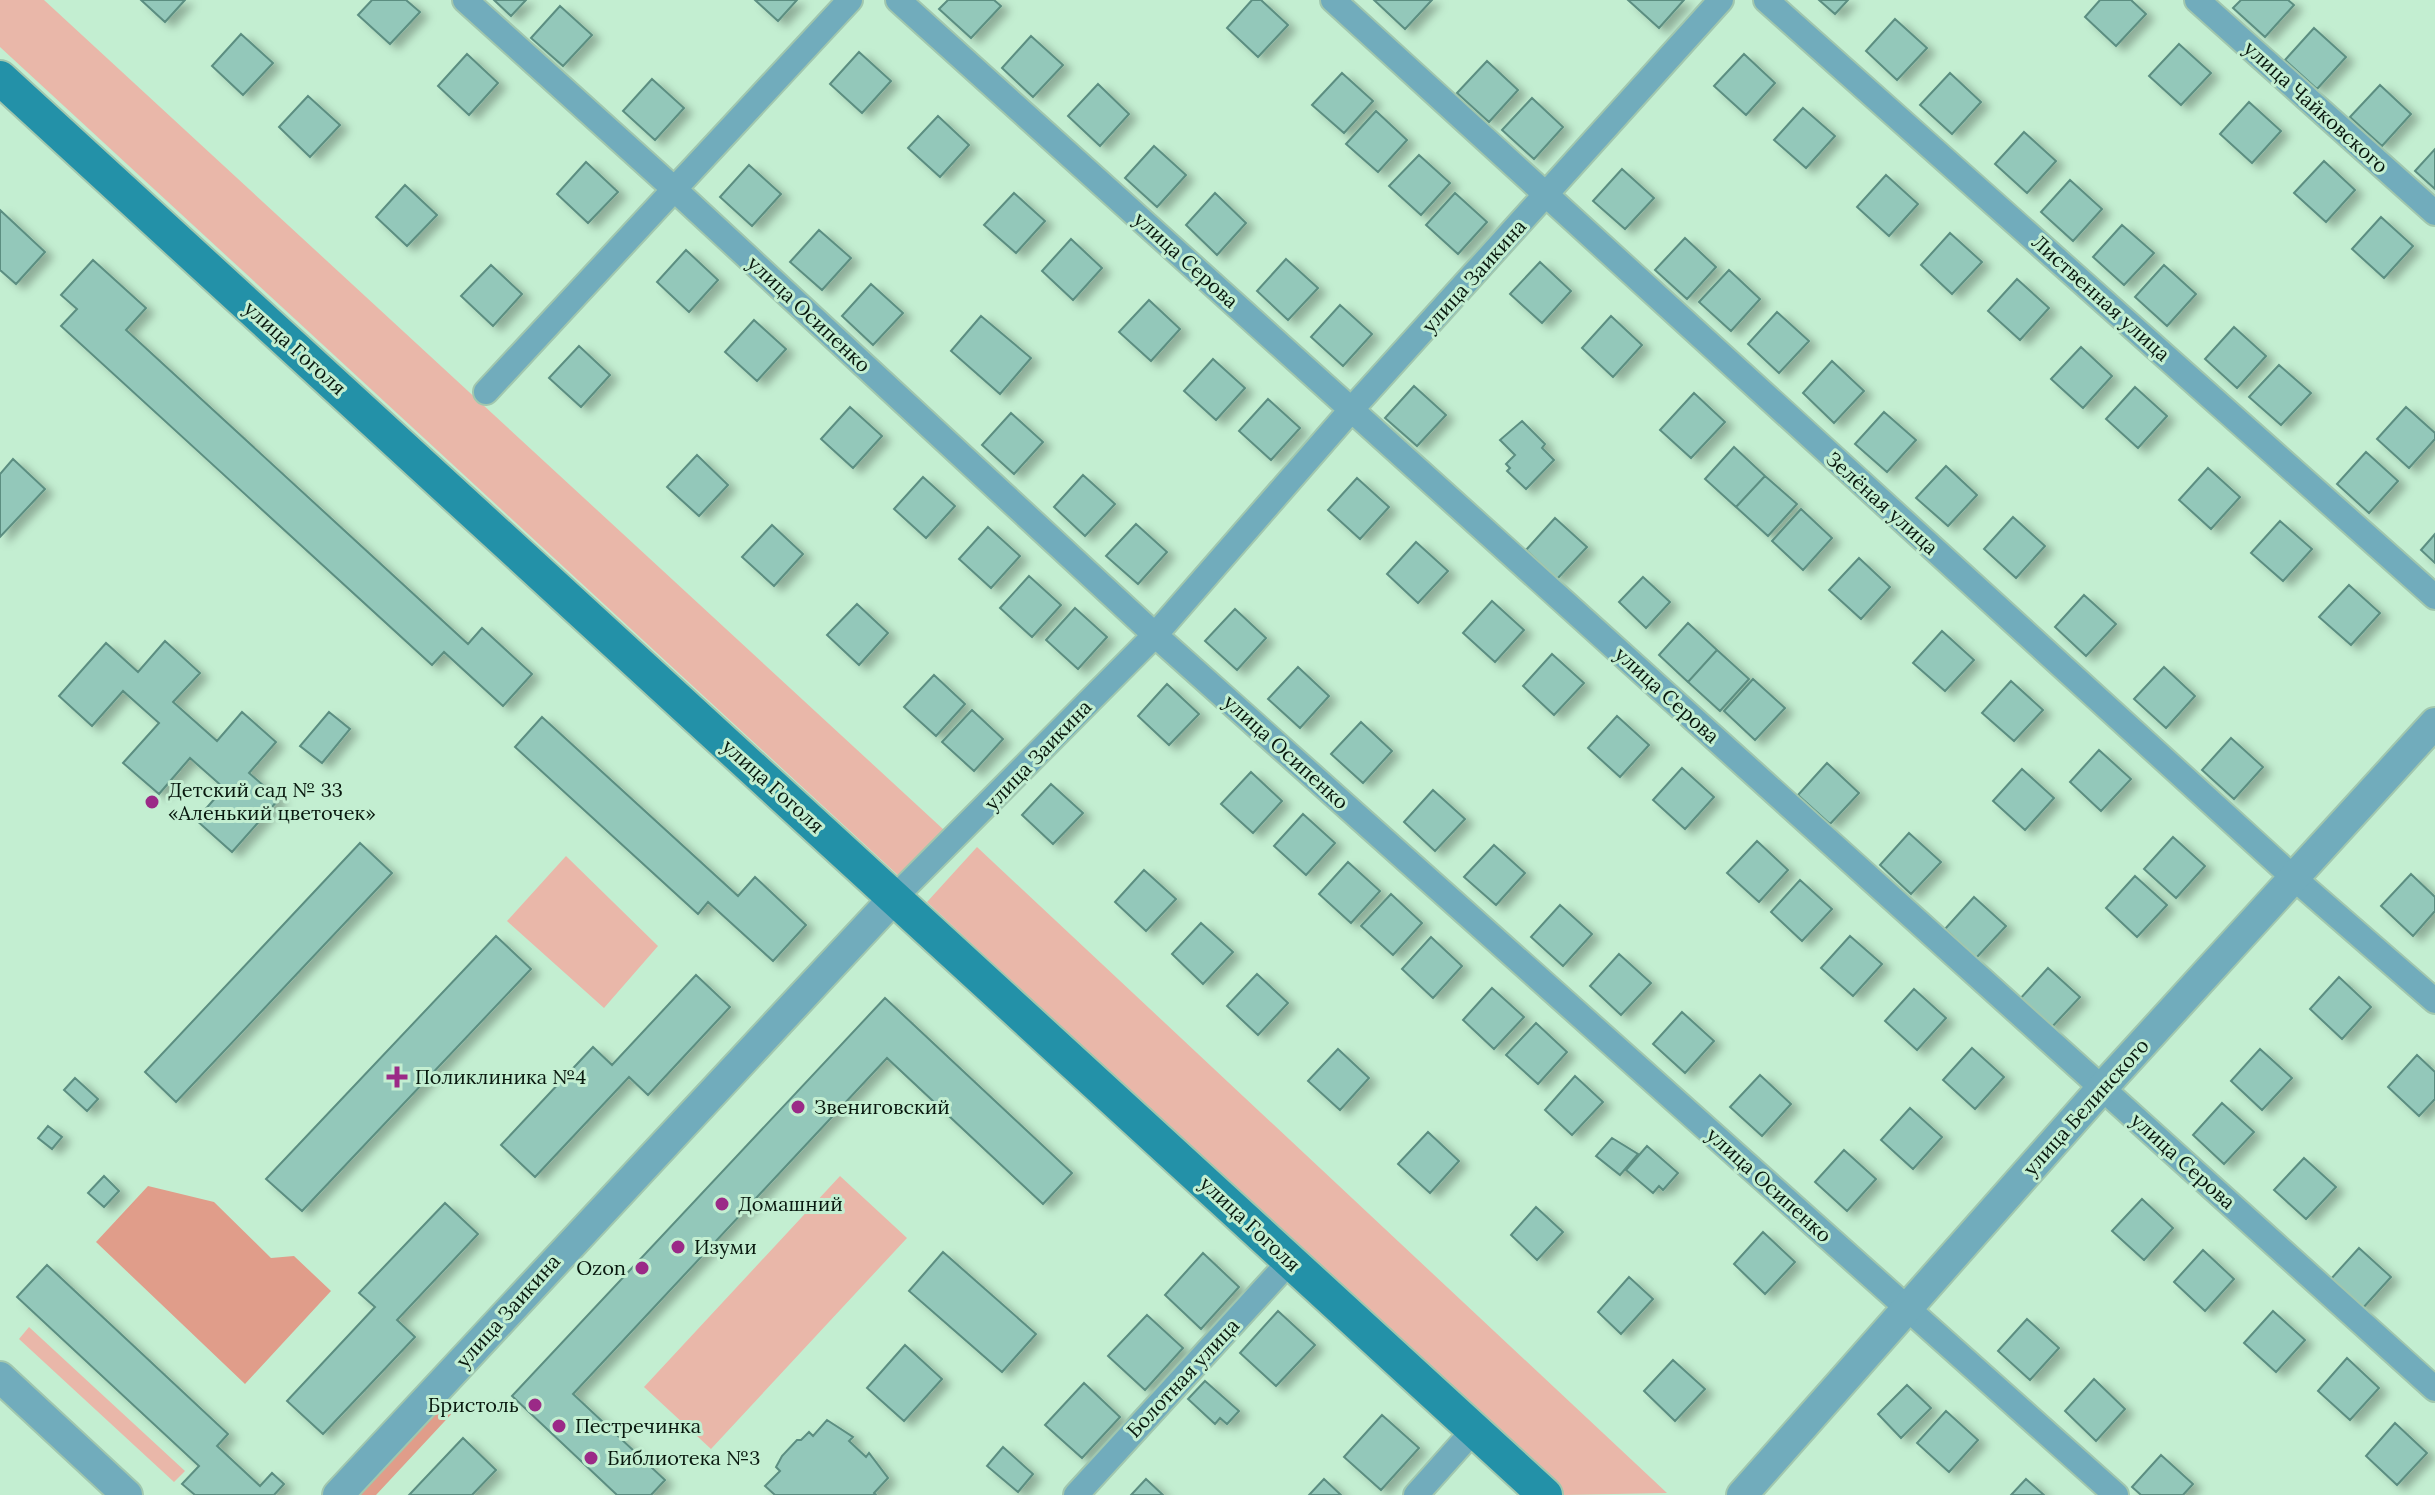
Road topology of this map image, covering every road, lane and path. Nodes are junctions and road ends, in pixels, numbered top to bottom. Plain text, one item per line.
1 (465, 0) edge
2 (850, 0) edge
3 (898, 0) edge
4 (1333, 0) edge
5 (1721, 0) edge
6 (1766, 0) edge
7 (2197, 0) edge
8 (0, 78) edge
9 (673, 188) junction
10 (1546, 197) junction
11 (2435, 213) edge
12 (486, 392) dead end
13 (1351, 410) junction
14 (2435, 597) edge
15 (1155, 635) junction
16 (2435, 723) edge
17 (2295, 879) junction
18 (895, 897) junction
19 (2435, 1001) edge
20 (2102, 1088) junction
21 (1290, 1261) junction
22 (1907, 1309) junction
23 (0, 1377) edge
24 (2435, 1389) edge
25 (1474, 1430) junction
26 (127, 1495) edge
27 (338, 1495) edge
28 (1076, 1495) edge
29 (1416, 1495) edge
30 (1545, 1495) edge
31 (1742, 1495) edge
32 (2116, 1495) edge

1 - 9 street, улица Осипенко
2 - 9 street
3 - 13 street, улица Серова
4 - 10 street, Зелёная улица
5 - 10 street, улица Заикина
6 - 14 street, Лиственная улица
7 - 11 street, улица Чайковского
8 - 18 main road, улица Гоголя
9 - 12 street
9 - 15 street, улица Осипенко
10 - 13 street, улица Заикина
10 - 17 street, Зелёная улица
13 - 15 street, улица Заикина
13 - 20 street, улица Серова
15 - 18 street, улица Заикина
15 - 22 street, улица Осипенко
16 - 17 street, улица Белинского
17 - 19 street, Зелёная улица
17 - 20 street, улица Белинского
18 - 21 main road, улица Гоголя
18 - 27 street, улица Заикина
20 - 22 street, улица Белинского
20 - 24 street, улица Серова
21 - 25 main road, улица Гоголя
21 - 28 street, Болотная улица
22 - 31 street, улица Белинского
22 - 32 street, улица Осипенко
23 - 26 street
25 - 29 street
25 - 30 main road, улица Гоголя

